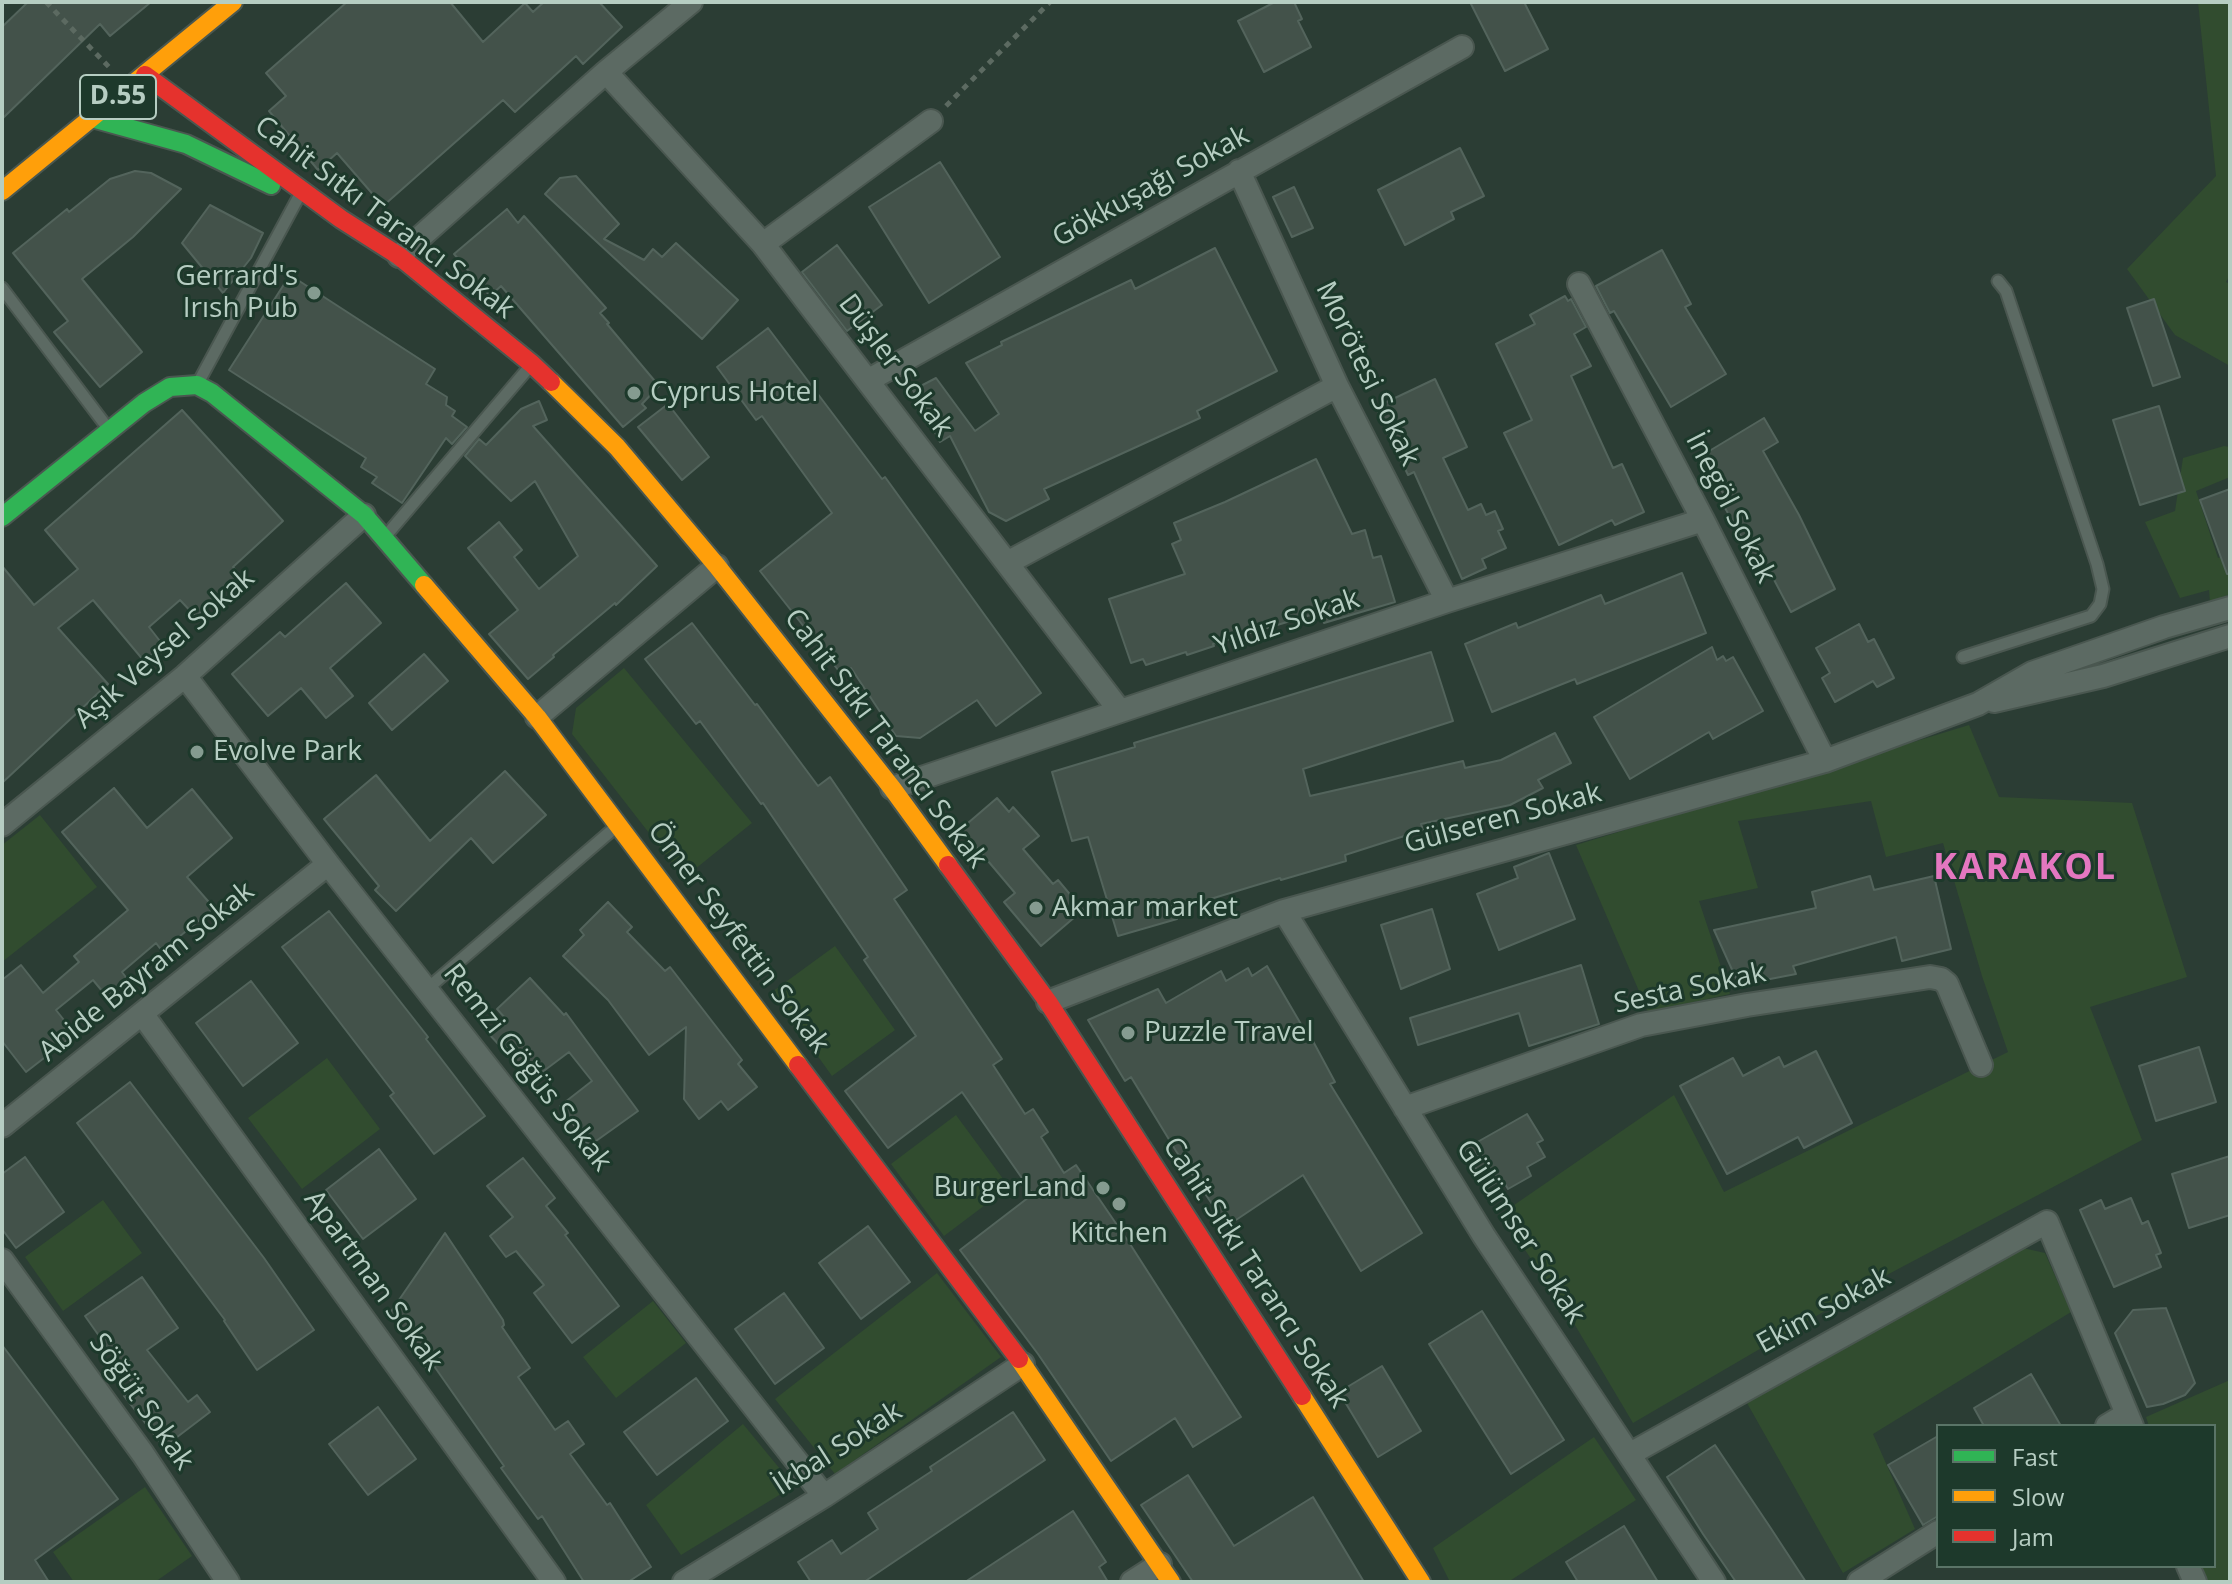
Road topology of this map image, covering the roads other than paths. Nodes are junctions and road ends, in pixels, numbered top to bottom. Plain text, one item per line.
1 (233, 2) edge
2 (691, 2) edge
3 (1462, 47) dead end
4 (606, 72) junction
5 (145, 75) junction
6 (92, 118) junction
7 (931, 121) road end
8 (1239, 171) junction
9 (2, 191) edge
10 (298, 198) junction
11 (341, 219) junction
12 (763, 244) junction
13 (399, 256) junction
14 (1998, 281) dead end
15 (1579, 284) dead end
16 (2, 288) edge
17 (532, 364) junction
18 (869, 380) junction
19 (197, 385) junction
20 (1337, 386) junction
21 (110, 431) junction
22 (364, 515) junction
23 (2, 517) edge
24 (1703, 520) junction
25 (384, 538) junction
26 (1007, 563) junction
27 (717, 566) junction
28 (1447, 601) junction
29 (2230, 608) edge
30 (2230, 636) edge
31 (1963, 657) dead end
32 (185, 676) junction
33 (1978, 704) junction
34 (1120, 711) junction
35 (537, 717) junction
36 (1825, 761) junction
37 (892, 788) junction
38 (618, 824) junction
39 (2, 825) edge
40 (328, 864) junction
41 (1284, 911) junction
42 (427, 989) junction
43 (1048, 1002) junction
44 (143, 1015) junction
45 (1981, 1065) dead end
46 (1405, 1108) junction
47 (2, 1126) edge
48 (2, 1260) edge
49 (1023, 1364) junction
50 (2129, 1420) edge
51 (1630, 1454) junction
52 (824, 1496) junction
53 (1936, 1533) edge
54 (1165, 1573) edge
55 (228, 1582) edge
56 (554, 1582) edge
57 (684, 1582) edge
58 (1132, 1582) edge
59 (1421, 1582) edge
60 (1714, 1582) edge
61 (1859, 1582) edge

1 - 5 street, D.55
2 - 4 street
3 - 8 street, Gökkuşağı Sokak
4 - 12 street, Düşler Sokak
4 - 13 street
5 - 6 street, D.55
5 - 11 street, Cahit Sıtkı Tarancı Sokak
6 - 9 street, D.55
6 - 10 street, Cahit Sıtkı Tarancı Sokak
7 - 12 street
8 - 18 street, Gökkuşağı Sokak
8 - 20 street, Morötesi Sokak
10 - 11 street, Cahit Sıtkı Tarancı Sokak
10 - 19 lane
11 - 13 street, Cahit Sıtkı Tarancı Sokak
12 - 18 street, Düşler Sokak
13 - 17 street, Cahit Sıtkı Tarancı Sokak
14 - 31 lane
15 - 24 street, İnegöl Sokak
16 - 21 lane
17 - 25 lane
17 - 27 street, Cahit Sıtkı Tarancı Sokak
18 - 26 street, Düşler Sokak
19 - 21 street
19 - 22 street, Ömer Seyfettin Sokak
20 - 26 street
20 - 28 street, Morötesi Sokak
21 - 23 street
22 - 25 street, Ömer Seyfettin Sokak
22 - 32 street, Aşık Veysel Sokak
24 - 28 street, Yıldız Sokak
24 - 36 street, İnegöl Sokak
25 - 35 street, Ömer Seyfettin Sokak
26 - 34 street, Düşler Sokak
27 - 35 street
27 - 37 street, Cahit Sıtkı Tarancı Sokak
28 - 34 street, Yıldız Sokak
29 - 33 street
30 - 33 street
32 - 39 street, Aşık Veysel Sokak
32 - 40 street, Remzi Göğüs Sokak
33 - 36 street, Gülseren Sokak
34 - 37 street, Yıldız Sokak
35 - 38 street, Ömer Seyfettin Sokak
36 - 41 street, Gülseren Sokak
37 - 43 street, Cahit Sıtkı Tarancı Sokak
38 - 42 lane
38 - 49 street, Ömer Seyfettin Sokak
40 - 42 street, Remzi Göğüs Sokak
40 - 44 street, Abide Bayram Sokak
41 - 43 street, Gülseren Sokak
41 - 46 street, Gülümser Sokak
42 - 52 street, Remzi Göğüs Sokak
43 - 59 street, Cahit Sıtkı Tarancı Sokak
44 - 47 street, Abide Bayram Sokak
44 - 56 street, Apartman Sokak
45 - 46 street, Sesta Sokak
46 - 51 street, Gülümser Sokak
48 - 55 street, Söğüt Sokak
49 - 52 street, İkbal Sokak
49 - 54 street, Ömer Seyfettin Sokak
50 - 51 street, Ekim Sokak
51 - 60 street, Gülümser Sokak
52 - 57 street, İkbal Sokak
53 - 61 street
54 - 58 street

